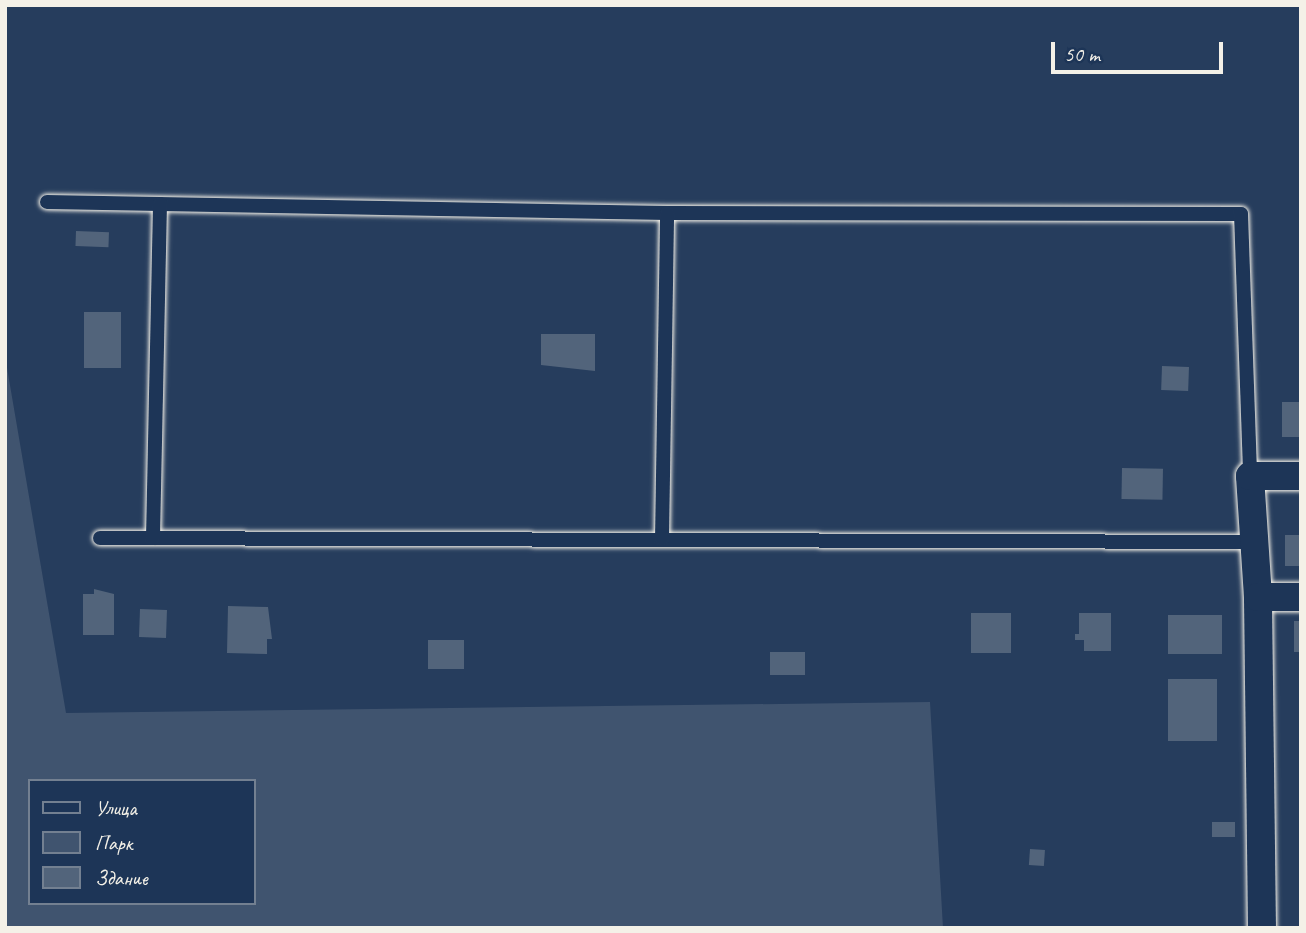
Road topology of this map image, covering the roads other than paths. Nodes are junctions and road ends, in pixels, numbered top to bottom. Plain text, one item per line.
1 (47, 202) dead end
2 (160, 204) junction
3 (667, 213) junction
4 (1250, 476) junction
5 (1301, 476) edge
6 (100, 538) dead end
7 (153, 538) junction
8 (662, 539) junction
9 (1255, 542) junction
10 (1258, 597) junction
11 (1301, 597) edge
12 (1262, 928) edge

1 - 2 lane
2 - 3 lane
2 - 7 lane
3 - 4 lane
3 - 8 lane
4 - 5 street
4 - 9 street
6 - 7 lane
7 - 8 lane
8 - 9 lane
9 - 10 street
10 - 11 street
10 - 12 street

